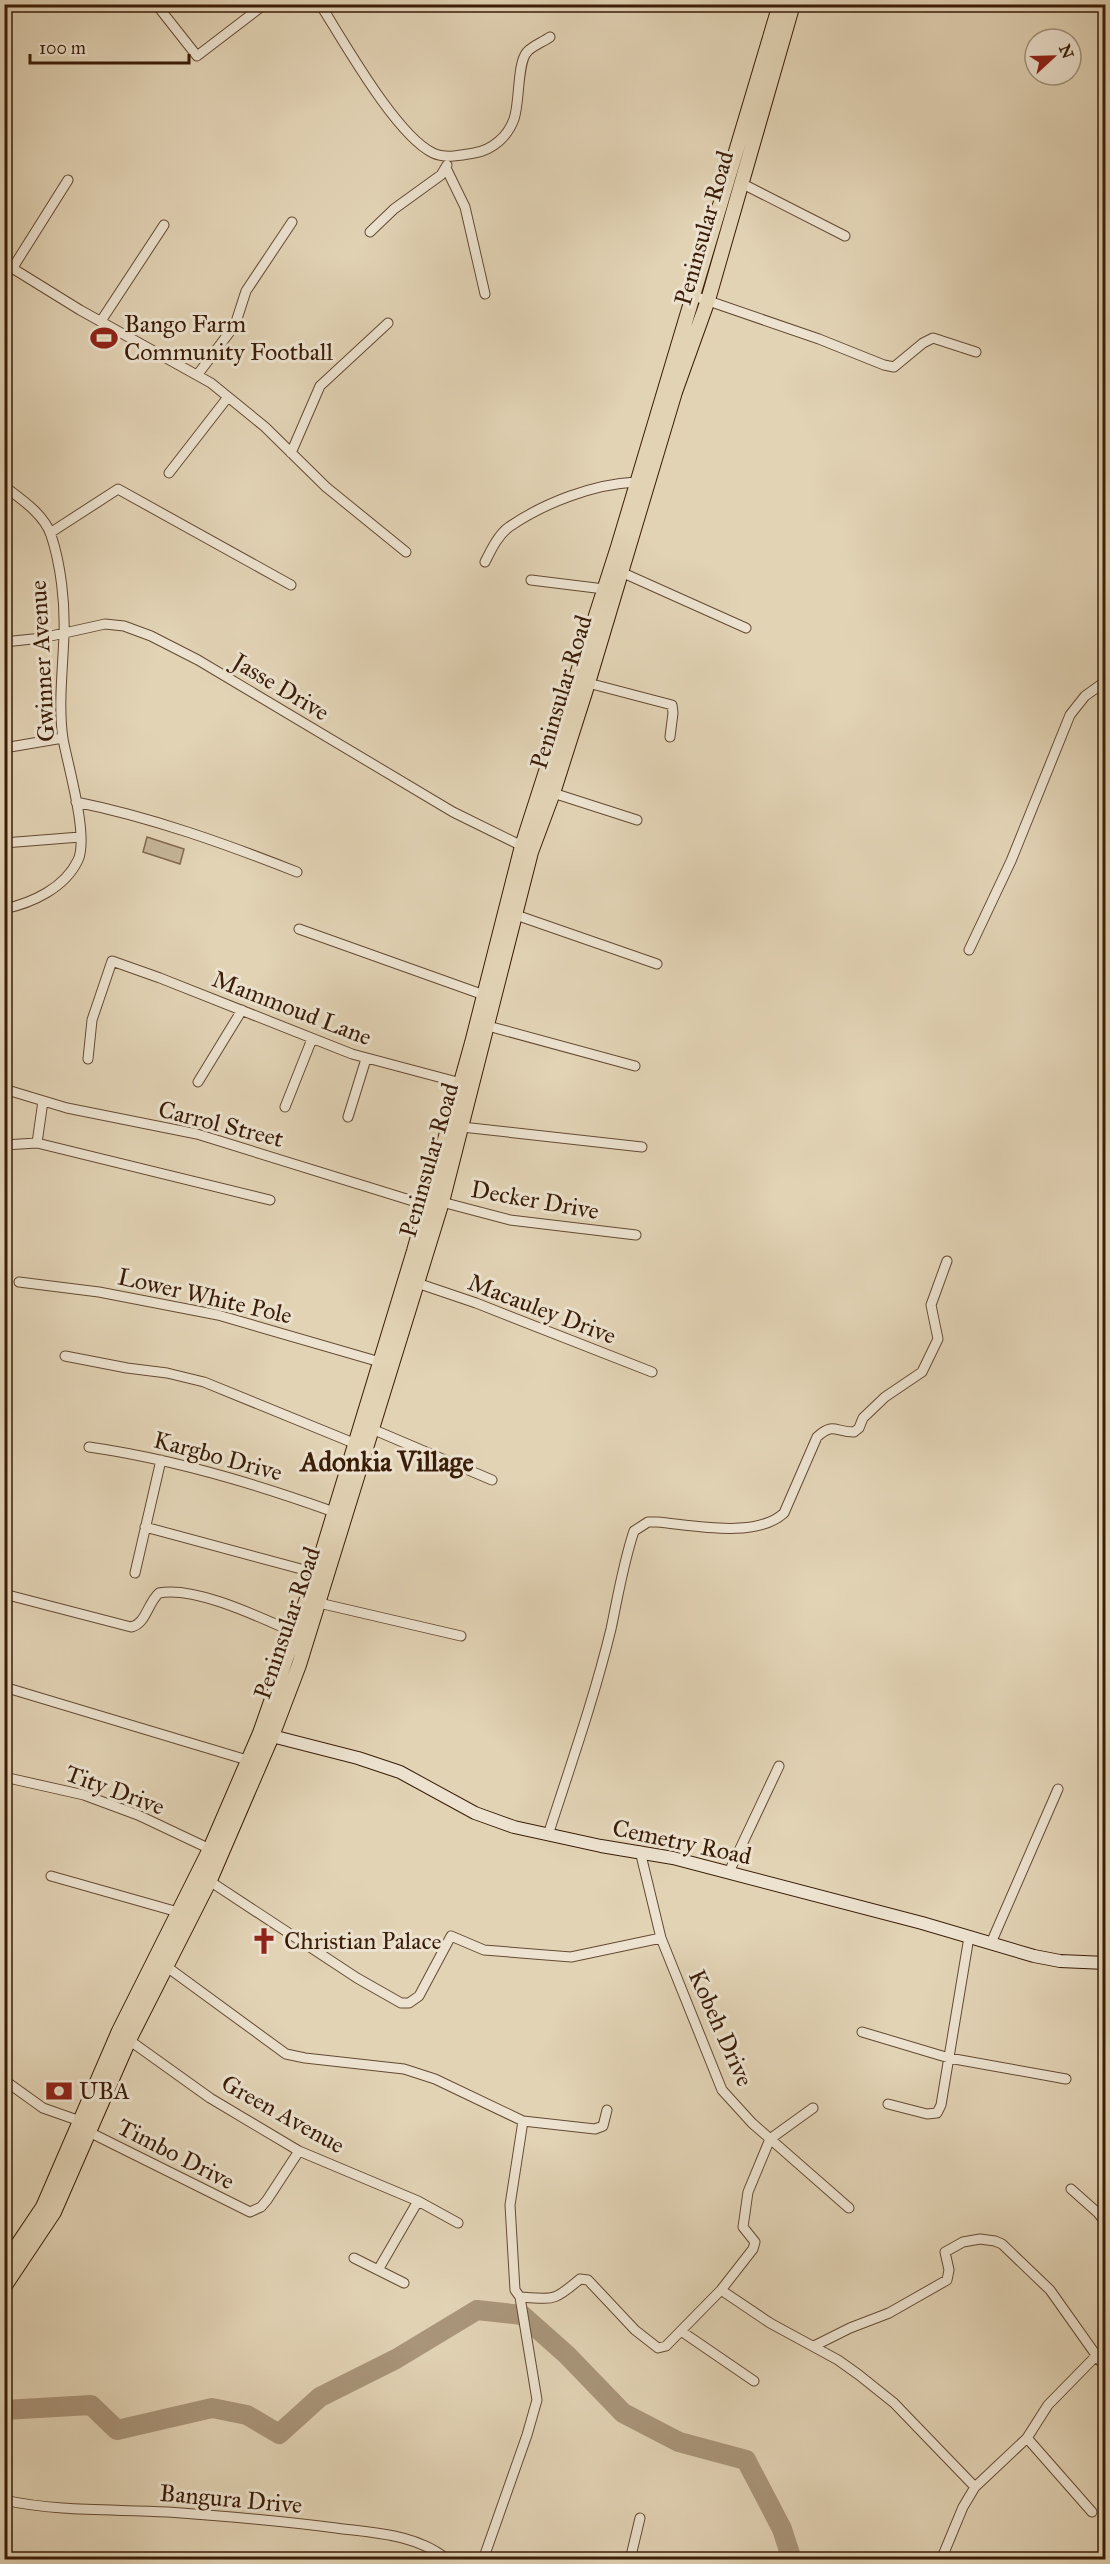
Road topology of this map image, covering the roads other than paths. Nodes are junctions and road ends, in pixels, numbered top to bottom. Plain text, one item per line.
1 (156, 4) edge
2 (266, 4) edge
3 (320, 4) edge
4 (780, 4) edge
5 (792, 4) edge
6 (550, 38) dead end
7 (448, 156) junction
8 (446, 168) junction
9 (68, 180) dead end
10 (743, 184) junction
11 (292, 222) dead end
12 (164, 225) dead end
13 (370, 232) dead end
14 (845, 236) dead end
15 (8, 266) edge
16 (485, 294) dead end
17 (694, 296) junction
18 (708, 300) junction
19 (101, 321) junction
20 (388, 323) dead end
21 (976, 352) dead end
22 (198, 374) junction
23 (228, 397) junction
24 (291, 453) junction
25 (168, 473) dead end
26 (636, 482) junction
27 (4, 486) edge
28 (50, 533) junction
29 (406, 552) dead end
30 (485, 562) dead end
31 (621, 572) junction
32 (531, 579) dead end
33 (291, 585) dead end
34 (604, 589) junction
35 (746, 628) dead end
36 (64, 631) junction
37 (4, 642) edge
38 (1106, 681) edge
39 (588, 683) junction
40 (670, 736) dead end
41 (63, 738) junction
42 (4, 748) edge
43 (554, 793) junction
44 (76, 802) junction
45 (637, 820) dead end
46 (81, 837) junction
47 (4, 843) edge
48 (522, 846) junction
49 (297, 872) dead end
50 (4, 909) edge
51 (516, 915) junction
52 (299, 929) dead end
53 (969, 950) dead end
54 (657, 964) dead end
55 (484, 995) junction
56 (242, 1010) junction
57 (488, 1026) junction
58 (312, 1039) junction
59 (88, 1059) dead end
60 (366, 1059) junction
61 (634, 1066) dead end
62 (198, 1082) dead end
63 (461, 1083) junction
64 (4, 1089) edge
65 (43, 1101) junction
66 (285, 1107) dead end
67 (348, 1117) dead end
68 (462, 1127) junction
69 (37, 1143) junction
70 (4, 1145) edge
71 (642, 1147) dead end
72 (270, 1200) dead end
73 (427, 1202) junction
74 (442, 1202) junction
75 (636, 1236) dead end
76 (947, 1261) dead end
77 (19, 1282) dead end
78 (417, 1283) junction
79 (65, 1356) dead end
80 (380, 1362) junction
81 (652, 1372) dead end
82 (372, 1429) junction
83 (356, 1444) junction
84 (89, 1447) dead end
85 (161, 1460) junction
86 (492, 1480) dead end
87 (334, 1512) junction
88 (145, 1527) junction
89 (135, 1572) dead end
90 (316, 1574) junction
91 (4, 1594) edge
92 (319, 1603) junction
93 (296, 1633) junction
94 (461, 1636) dead end
95 (4, 1687) edge
96 (266, 1734) junction
97 (247, 1760) junction
98 (779, 1766) dead end
99 (4, 1777) edge
100 (1058, 1789) dead end
101 (548, 1836) junction
102 (210, 1849) junction
103 (640, 1851) junction
104 (729, 1872) junction
105 (51, 1876) dead end
106 (204, 1877) junction
107 (178, 1912) junction
108 (969, 1937) junction
109 (661, 1938) junction
110 (991, 1943) junction
111 (161, 1962) junction
112 (1106, 1963) edge
113 (862, 2032) dead end
114 (129, 2040) junction
115 (949, 2058) junction
116 (1066, 2079) dead end
117 (4, 2080) edge
118 (888, 2104) dead end
119 (813, 2108) dead end
120 (607, 2110) dead end
121 (523, 2121) junction
122 (85, 2127) junction
123 (770, 2139) junction
124 (299, 2151) junction
125 (1071, 2188) dead end
126 (418, 2201) junction
127 (849, 2208) dead end
128 (458, 2223) dead end
129 (1106, 2223) edge
130 (354, 2258) dead end
131 (4, 2265) edge
132 (378, 2270) junction
133 (404, 2283) dead end
134 (4, 2287) edge
135 (721, 2290) junction
136 (520, 2302) junction
137 (681, 2331) junction
138 (814, 2346) junction
139 (1095, 2356) junction
140 (1106, 2369) edge
141 (754, 2381) dead end
142 (1027, 2438) junction
143 (975, 2487) junction
144 (4, 2500) edge
145 (1092, 2512) dead end
146 (640, 2518) dead end
147 (448, 2559) edge
148 (483, 2559) edge
149 (630, 2559) edge
150 (941, 2559) edge

1 - 2 street
3 - 7 street
4 - 17 main road, Peninsular Road
5 - 10 main road, Peninsular Road
6 - 7 street
7 - 8 street
8 - 13 street
8 - 16 street
9 - 15 street
10 - 14 street
10 - 18 main road, Peninsular Road
11 - 22 street
12 - 19 street
15 - 19 street
17 - 18 street
17 - 26 main road, Peninsular Road
18 - 21 street
18 - 31 main road, Peninsular Road
19 - 22 street
20 - 24 street
22 - 23 street
23 - 24 street
23 - 25 street
24 - 29 street
26 - 30 street
26 - 34 main road, Peninsular Road
27 - 28 street, Gwinner Avenue
28 - 33 street
28 - 36 street, Gwinner Avenue
31 - 35 street
31 - 39 main road, Peninsular Road
32 - 34 street
34 - 48 main road, Peninsular Road
36 - 37 street, Jasse Drive
36 - 41 street, Gwinner Avenue
36 - 48 street, Jasse Drive
38 - 53 street
39 - 40 street
39 - 43 main road, Peninsular Road
41 - 42 street
41 - 44 street, Gwinner Avenue
43 - 45 street
43 - 51 main road, Peninsular Road
44 - 46 street, Gwinner Avenue
44 - 49 street
46 - 47 street
46 - 50 street, Gwinner Avenue
48 - 55 main road, Peninsular Road
51 - 54 street
51 - 57 main road, Peninsular Road
52 - 55 street
55 - 63 main road, Peninsular Road
56 - 58 street, Mammoud Lane
56 - 59 street, Mammoud Lane
56 - 62 street
57 - 61 street
57 - 68 main road, Peninsular Road
58 - 60 street, Mammoud Lane
58 - 66 street
60 - 63 street, Mammoud Lane
60 - 67 street
63 - 73 main road, Peninsular Road
64 - 65 street, Carrol Street
65 - 69 street
65 - 73 street, Carrol Street
68 - 71 street
68 - 74 main road, Peninsular Road
69 - 70 street
69 - 72 street
73 - 74 street, Decker Drive
73 - 80 main road, Peninsular Road
74 - 75 street, Decker Drive
74 - 78 main road, Peninsular Road
76 - 101 street
77 - 80 street, Lower White Pole
78 - 81 street, Macauley Drive
78 - 82 main road, Peninsular Road
79 - 83 street
80 - 83 main road, Peninsular Road
82 - 86 street
82 - 92 main road, Peninsular Road
83 - 87 main road, Peninsular Road
84 - 85 street, Kargbo Drive
85 - 87 street, Kargbo Drive
85 - 88 street
87 - 90 main road, Peninsular Road
88 - 89 street
88 - 90 street
90 - 93 main road, Peninsular Road
91 - 93 street
92 - 94 street
92 - 96 main road, Peninsular Road
93 - 96 main road, Peninsular Road
95 - 97 street
96 - 97 main road, Peninsular Road
96 - 101 street, Cemetry Road
96 - 106 main road, Peninsular Road
97 - 102 main road, Peninsular Road
98 - 104 street
99 - 102 street, Tity Drive
100 - 110 street
101 - 103 street, Cemetry Road
102 - 106 main road, Peninsular Road
103 - 104 street, Cemetry Road
103 - 109 street, Kobeh Drive
104 - 108 street, Cemetry Road
105 - 107 street
106 - 107 main road, Peninsular Road
106 - 109 street
106 - 111 main road, Peninsular Road
107 - 111 main road, Peninsular Road
108 - 110 street, Cemetry Road
108 - 115 street
109 - 123 street, Kobeh Drive
110 - 112 street, Cemetry Road
111 - 114 main road, Peninsular Road
111 - 121 street
111 - 122 main road, Peninsular Road
113 - 115 street
114 - 122 main road, Peninsular Road
114 - 124 street, Green Avenue
115 - 116 street
115 - 118 street
117 - 122 street, Timbo Drive
119 - 123 street
120 - 121 street
121 - 136 street
122 - 124 street, Timbo Drive
122 - 131 main road, Peninsular Road
122 - 134 main road, Peninsular Road
123 - 127 street, Kobeh Drive
123 - 135 street
124 - 126 street, Green Avenue
125 - 129 street
126 - 128 street, Green Avenue
126 - 132 street
130 - 132 street
132 - 133 street
135 - 137 street
135 - 138 street
136 - 137 street
136 - 148 street
137 - 141 street
138 - 139 street
138 - 143 street
139 - 140 street
139 - 142 street
142 - 143 street
142 - 145 street
143 - 150 street
144 - 147 street, Bangura Drive
146 - 149 street

